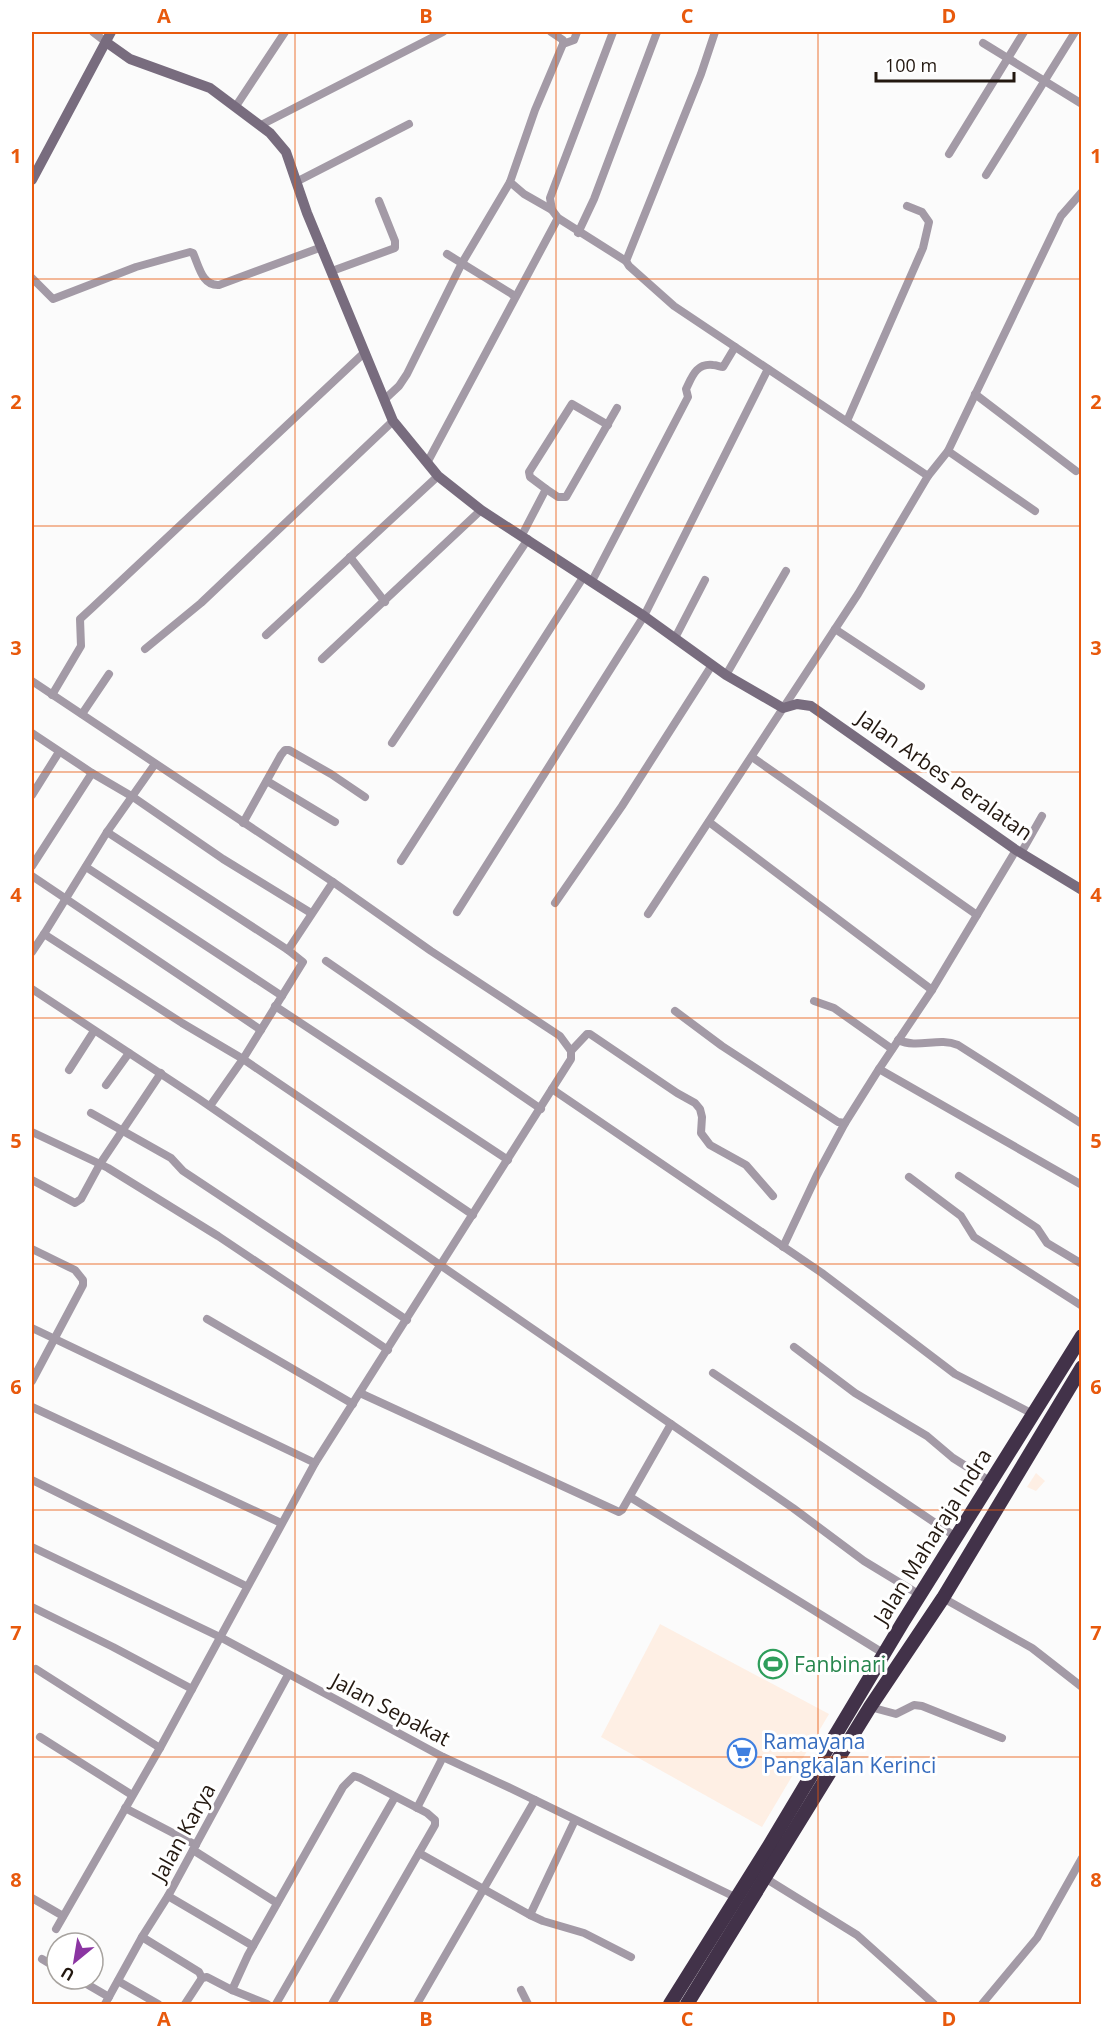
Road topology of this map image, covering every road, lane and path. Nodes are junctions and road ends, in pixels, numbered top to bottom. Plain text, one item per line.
1 (93, 32) edge
2 (111, 32) edge
3 (285, 32) edge
4 (443, 32) edge
5 (551, 32) edge
6 (578, 32) edge
7 (613, 32) edge
8 (657, 32) edge
9 (715, 32) edge
10 (1024, 32) edge
11 (1075, 32) edge
12 (106, 42) junction
13 (983, 43) dead end
14 (563, 44) junction
15 (1007, 58) junction
16 (1044, 81) junction
17 (1082, 104) edge
18 (236, 106) junction
19 (409, 124) dead end
20 (261, 125) junction
21 (949, 154) dead end
22 (986, 175) dead end
23 (32, 180) edge
24 (296, 182) junction
25 (510, 182) junction
26 (1082, 192) edge
27 (379, 201) dead end
28 (907, 206) dead end
29 (552, 210) junction
30 (558, 218) junction
31 (579, 233) junction
32 (322, 247) junction
33 (447, 254) dead end
34 (626, 261) junction
35 (462, 263) junction
36 (332, 271) junction
37 (32, 278) edge
38 (515, 296) junction
39 (735, 347) junction
40 (365, 352) junction
41 (768, 369) junction
42 (975, 394) junction
43 (384, 400) junction
44 (617, 408) dead end
45 (393, 421) junction
46 (847, 422) junction
47 (608, 425) junction
48 (948, 450) junction
49 (427, 463) junction
50 (1076, 471) dead end
51 (438, 476) junction
52 (928, 476) junction
53 (546, 489) junction
54 (481, 510) junction
55 (1035, 511) dead end
56 (525, 537) junction
57 (350, 557) junction
58 (786, 571) dead end
59 (588, 579) junction
60 (705, 580) dead end
61 (385, 602) junction
62 (644, 616) junction
63 (835, 629) junction
64 (266, 635) dead end
65 (675, 638) junction
66 (145, 649) dead end
67 (322, 659) dead end
68 (712, 665) junction
69 (109, 674) dead end
70 (726, 675) junction
71 (32, 681) edge
72 (921, 686) dead end
73 (52, 695) junction
74 (783, 708) junction
75 (82, 714) junction
76 (32, 733) edge
77 (392, 743) dead end
78 (59, 752) junction
79 (752, 757) junction
80 (154, 764) junction
81 (92, 773) junction
82 (267, 781) junction
83 (32, 795) edge
84 (133, 797) junction
85 (365, 797) dead end
86 (1042, 816) dead end
87 (335, 822) dead end
88 (709, 822) junction
89 (243, 823) junction
90 (107, 832) junction
91 (1019, 851) junction
92 (401, 861) dead end
93 (32, 866) edge
94 (86, 867) junction
95 (32, 876) edge
96 (333, 882) junction
97 (1082, 890) edge
98 (65, 899) junction
99 (555, 903) dead end
100 (457, 912) dead end
101 (311, 913) junction
102 (648, 914) dead end
103 (976, 915) junction
104 (44, 934) junction
105 (288, 950) junction
106 (32, 952) edge
107 (326, 961) dead end
108 (32, 989) edge
109 (932, 990) junction
110 (282, 996) junction
111 (814, 1000) dead end
112 (275, 1006) junction
113 (675, 1011) dead end
114 (261, 1030) junction
115 (94, 1031) junction
116 (898, 1040) junction
117 (892, 1049) junction
118 (571, 1051) junction
119 (129, 1053) junction
120 (243, 1059) junction
121 (879, 1069) junction
122 (69, 1070) dead end
123 (160, 1073) junction
124 (106, 1085) dead end
125 (552, 1089) junction
126 (210, 1106) junction
127 (541, 1108) junction
128 (91, 1113) dead end
129 (845, 1123) junction
130 (1082, 1124) edge
131 (123, 1130) junction
132 (32, 1132) edge
133 (508, 1160) junction
134 (100, 1164) junction
135 (959, 1176) dead end
136 (909, 1177) dead end
137 (32, 1180) edge
138 (1082, 1185) edge
139 (773, 1196) dead end
140 (473, 1215) junction
141 (783, 1247) junction
142 (32, 1249) edge
143 (1082, 1264) edge
144 (441, 1266) junction
145 (1082, 1305) edge
146 (207, 1319) dead end
147 (407, 1320) junction
148 (32, 1328) edge
149 (1082, 1336) edge
150 (54, 1339) junction
151 (794, 1347) dead end
152 (388, 1350) junction
153 (1082, 1367) edge
154 (713, 1372) dead end
155 (32, 1382) edge
156 (360, 1393) junction
157 (352, 1404) junction
158 (32, 1407) edge
159 (1033, 1414) junction
160 (670, 1424) junction
161 (315, 1463) junction
162 (32, 1480) edge
163 (991, 1482) junction
164 (630, 1497) junction
165 (281, 1523) junction
166 (956, 1537) junction
167 (32, 1547) edge
168 (246, 1586) junction
169 (920, 1595) junction
170 (943, 1598) junction
171 (32, 1607) edge
172 (220, 1637) junction
173 (883, 1653) junction
174 (36, 1669) dead end
175 (288, 1675) junction
176 (1082, 1687) edge
177 (192, 1689) junction
178 (870, 1707) junction
179 (40, 1737) dead end
180 (1002, 1738) dead end
181 (160, 1748) junction
182 (443, 1757) junction
183 (132, 1795) junction
184 (395, 1797) junction
185 (535, 1800) junction
186 (125, 1808) junction
187 (417, 1808) junction
188 (575, 1820) junction
189 (194, 1848) junction
190 (419, 1852) junction
191 (1082, 1858) edge
192 (765, 1878) junction
193 (485, 1889) junction
194 (168, 1896) junction
195 (32, 1898) edge
196 (737, 1898) junction
197 (278, 1903) junction
198 (530, 1915) junction
199 (63, 1916) junction
200 (56, 1929) dead end
201 (723, 1932) junction
202 (142, 1937) junction
203 (253, 1946) junction
204 (631, 1957) dead end
205 (42, 1959) dead end
206 (45, 1961) edge
207 (202, 1977) junction
208 (118, 1982) junction
209 (232, 1990) junction
210 (521, 1990) dead end
211 (100, 1991) edge
212 (109, 1996) junction
213 (105, 2004) edge
214 (158, 2004) edge
215 (185, 2004) edge
216 (267, 2004) edge
217 (276, 2004) edge
218 (332, 2004) edge
219 (417, 2004) edge
220 (528, 2004) edge
221 (670, 2004) edge
222 (687, 2004) edge
223 (934, 2004) edge
224 (982, 2004) edge

1 - 12 street
2 - 12 street
3 - 18 street
4 - 20 street
5 - 14 street
6 - 14 street
7 - 29 street
8 - 31 street
9 - 34 street
10 - 15 street
11 - 16 street
12 - 18 street
12 - 23 street
13 - 15 street
14 - 25 street
15 - 16 street
15 - 21 street
16 - 17 street
16 - 22 street
18 - 20 street
19 - 24 street
20 - 24 street
24 - 32 street
25 - 29 street
25 - 35 street
26 - 42 street
27 - 36 street
28 - 46 street
29 - 30 street
30 - 31 street
30 - 38 street
31 - 34 street
32 - 36 street
32 - 37 street
33 - 35 street
34 - 39 street
35 - 38 street
35 - 43 street
36 - 40 street
38 - 49 street
39 - 41 street
39 - 59 street
40 - 43 street
40 - 73 street
41 - 46 street
41 - 62 street
42 - 48 street
42 - 50 street
43 - 45 street
44 - 47 street
45 - 49 street
45 - 66 street
46 - 52 street
47 - 53 street
47 - 53 street
48 - 52 street
48 - 55 street
49 - 51 street
51 - 54 street
51 - 57 street
52 - 63 street
53 - 56 street
54 - 56 street
54 - 61 street
56 - 59 street
56 - 77 street
57 - 61 street
57 - 64 street
58 - 70 street
59 - 62 street
59 - 92 street
60 - 65 street
61 - 67 street
62 - 65 street
62 - 100 street
63 - 72 street
63 - 74 street
65 - 68 street
68 - 70 street
68 - 99 street
69 - 75 street
70 - 74 street
71 - 73 street
73 - 75 street
74 - 79 street
74 - 91 street, Jalan Arbes Peralatan
75 - 80 street
76 - 78 street
78 - 81 street
78 - 83 street
79 - 88 street
79 - 103 street
80 - 84 street
80 - 89 street
81 - 84 street
81 - 93 street
82 - 85 street
82 - 87 street
82 - 89 street
84 - 90 street
84 - 101 street
86 - 91 street
88 - 102 street
88 - 109 street
89 - 96 street
90 - 94 street
90 - 105 street
91 - 97 street, Jalan Arbes Peralatan
91 - 103 street
94 - 98 street
94 - 110 street
95 - 98 street
96 - 101 street
96 - 118 street
98 - 104 street
98 - 114 street
101 - 105 street
103 - 109 street
104 - 106 street
104 - 120 street
105 - 110 street
107 - 127 street
108 - 115 street
109 - 116 street
110 - 112 street
111 - 117 street
112 - 114 street
112 - 133 street
113 - 129 street
114 - 120 street
115 - 119 street
115 - 122 street
116 - 117 street
116 - 130 street
117 - 121 street
118 - 125 street
118 - 139 street
119 - 123 street
119 - 124 street
120 - 126 street
120 - 140 street
121 - 129 street
121 - 138 street
123 - 126 street
123 - 131 street
125 - 127 street
125 - 141 street
126 - 144 street
127 - 133 street
128 - 131 street
129 - 141 street
131 - 134 street
131 - 147 street
132 - 134 street
133 - 140 street
134 - 137 street
134 - 152 street
135 - 143 street
136 - 145 street
140 - 144 street
141 - 159 street
142 - 150 street
144 - 147 street
144 - 160 street
146 - 157 street
147 - 152 street
148 - 150 street
149 - 159 highway, Jalan Maharaja Indra
150 - 155 street
150 - 161 street
151 - 163 street
152 - 156 street
153 - 170 highway, Jalan Maharaja Indra
154 - 166 street
156 - 157 street
156 - 164 street
157 - 161 street
158 - 165 street
159 - 163 highway, Jalan Maharaja Indra
160 - 164 street
160 - 169 street
161 - 165 street
162 - 168 street
163 - 166 highway, Jalan Maharaja Indra
164 - 173 street
165 - 168 street
166 - 169 highway, Jalan Maharaja Indra
167 - 172 street, Jalan Sepakat
168 - 172 street
169 - 173 highway, Jalan Maharaja Indra
170 - 176 street
170 - 178 highway, Jalan Maharaja Indra
171 - 177 street
172 - 175 street, Jalan Sepakat
172 - 177 street
173 - 196 highway, Jalan Maharaja Indra
174 - 181 street
175 - 182 street, Jalan Sepakat
175 - 189 street, Jalan Karya
177 - 181 street
178 - 180 street
178 - 192 highway, Jalan Maharaja Indra
179 - 183 street
181 - 183 street
182 - 185 street, Jalan Sepakat
182 - 187 street
183 - 186 street
184 - 187 street
184 - 197 street
184 - 217 street
185 - 188 street, Jalan Sepakat
185 - 193 street
186 - 189 street
186 - 199 street
187 - 190 street
188 - 196 street, Jalan Sepakat
188 - 198 street
189 - 194 street, Jalan Karya
189 - 197 street
190 - 193 street
190 - 218 street
191 - 224 street
192 - 201 highway, Jalan Maharaja Indra
192 - 223 street
193 - 198 street
193 - 219 street
194 - 202 street, Jalan Karya
194 - 203 street
195 - 199 street
196 - 201 highway, Jalan Maharaja Indra
197 - 203 street
198 - 204 street
199 - 200 street
201 - 221 highway, Jalan Maharaja Indra
201 - 222 highway, Jalan Maharaja Indra
202 - 207 street
202 - 208 street, Jalan Karya
203 - 209 street
205 - 206 street
207 - 209 street
207 - 215 street
208 - 212 street, Jalan Karya
208 - 214 street
209 - 216 street
210 - 220 street
211 - 212 street
212 - 213 street, Jalan Karya

